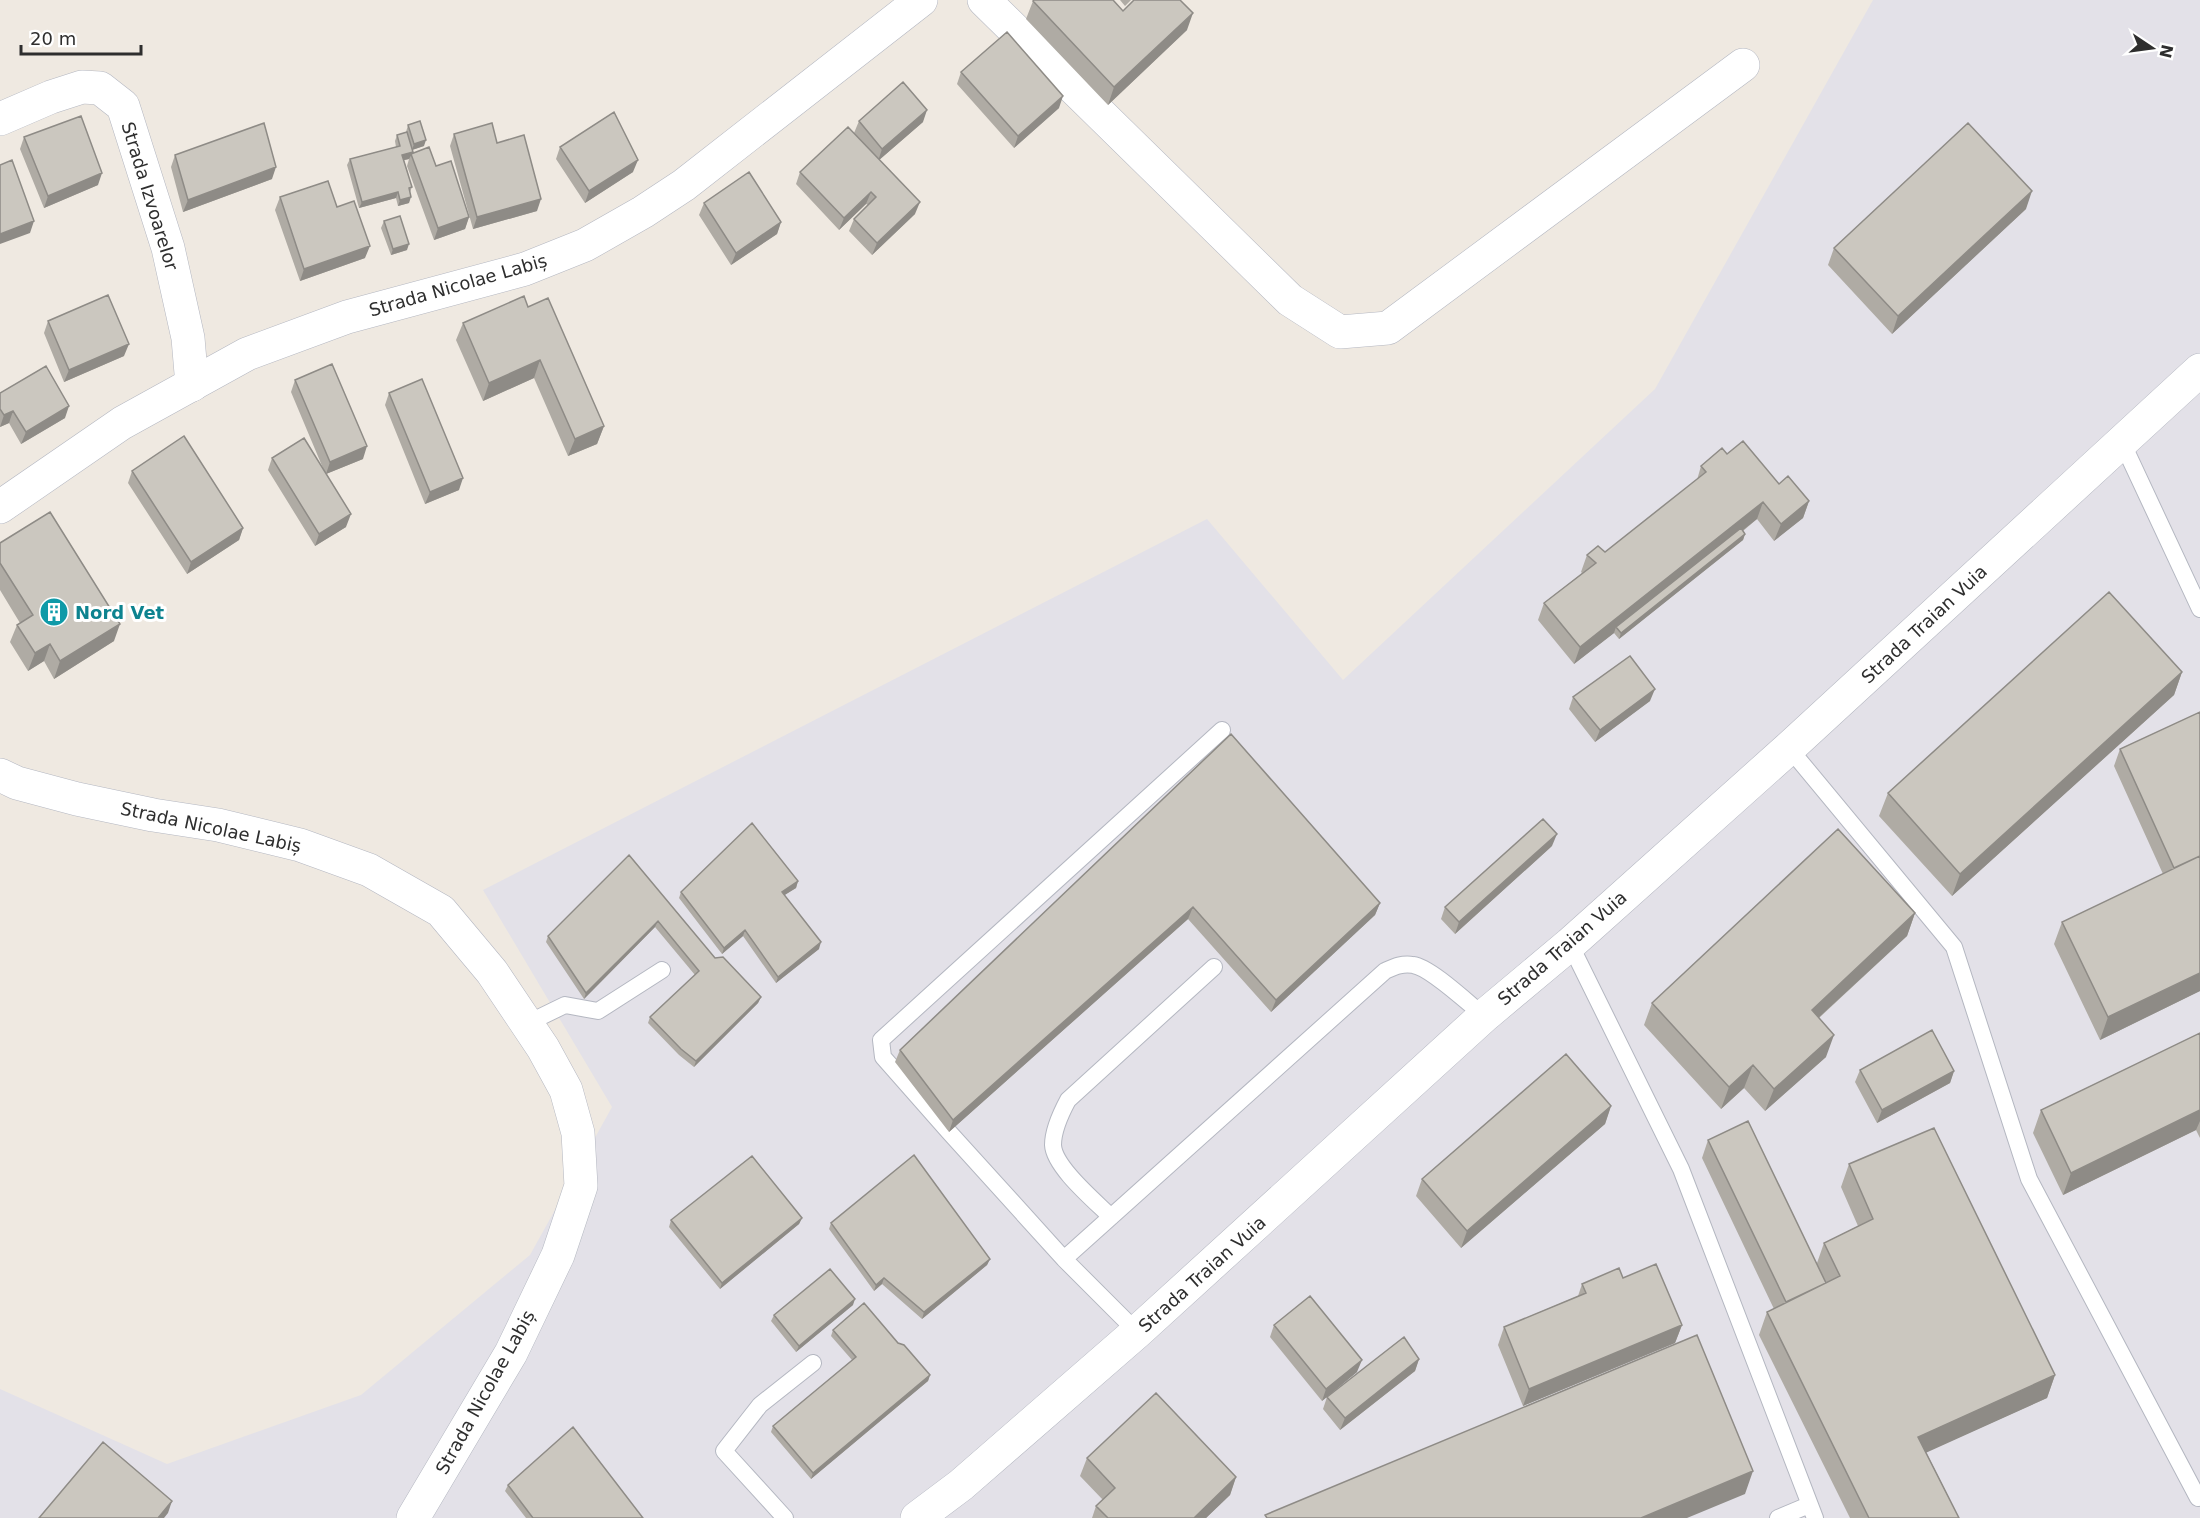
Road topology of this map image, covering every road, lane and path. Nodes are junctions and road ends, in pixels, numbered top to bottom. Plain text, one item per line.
1 (921, 0) edge
2 (984, 0) edge
3 (1743, 65) dead end
4 (0, 119) edge
5 (2200, 370) edge
6 (192, 384) junction
7 (2122, 442) junction
8 (0, 507) edge
9 (2200, 609) edge
10 (1222, 730) dead end
11 (1789, 748) junction
12 (0, 776) edge
13 (1570, 944) junction
14 (1214, 967) dead end
15 (662, 970) dead end
16 (1484, 1016) junction
17 (528, 1023) junction
18 (1111, 1217) junction
19 (1064, 1259) junction
20 (1137, 1332) junction
21 (813, 1363) dead end
22 (2198, 1498) dead end
23 (1812, 1512) edge
24 (413, 1518) edge
25 (784, 1518) edge
26 (917, 1518) edge
27 (1778, 1518) edge

1 - 6 street, Strada Nicolae Labiș
2 - 3 street
4 - 6 street, Strada Izvoarelor
5 - 7 street, Strada Traian Vuia
6 - 8 street, Strada Nicolae Labiș
7 - 9 lane
7 - 11 street, Strada Traian Vuia
10 - 19 lane
11 - 13 street, Strada Traian Vuia
11 - 22 lane
12 - 17 street, Strada Nicolae Labiș
13 - 16 street, Strada Traian Vuia
13 - 23 lane
14 - 18 lane
15 - 17 lane
16 - 18 lane
16 - 20 street, Strada Traian Vuia
17 - 24 street, Strada Nicolae Labiș
18 - 19 lane
19 - 20 lane
20 - 26 street, Strada Traian Vuia
21 - 25 lane
23 - 27 lane

